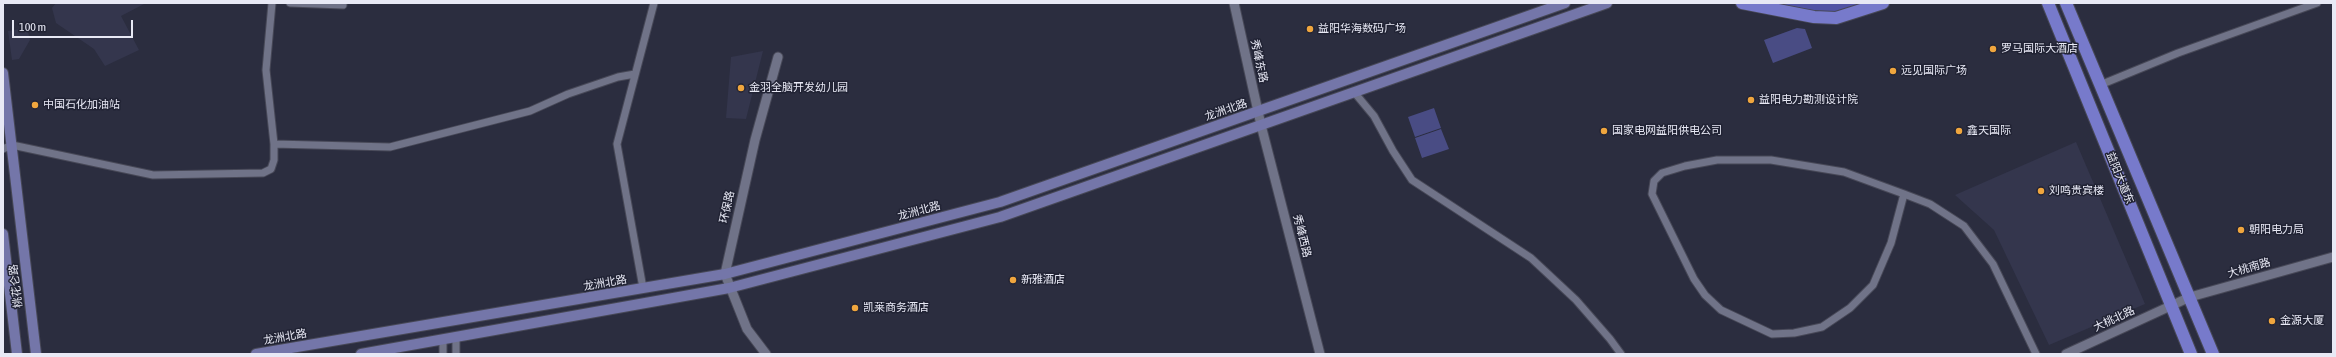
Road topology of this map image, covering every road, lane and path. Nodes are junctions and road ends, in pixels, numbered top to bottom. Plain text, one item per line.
1 (272, 3) edge
2 (290, 3) edge
3 (343, 3) edge
4 (654, 3) edge
5 (1234, 3) edge
6 (1565, 3) edge
7 (1607, 3) edge
8 (1742, 3) edge
9 (1883, 3) edge
10 (2048, 3) edge
11 (2066, 3) edge
12 (2316, 3) edge
13 (778, 57) dead end
14 (3, 73) edge
15 (635, 74) junction
16 (2100, 86) junction
17 (1354, 92) junction
18 (1258, 112) junction
19 (1261, 125) junction
20 (274, 144) junction
21 (7, 146) edge
22 (1904, 194) junction
23 (3, 234) edge
24 (2333, 257) edge
25 (725, 274) junction
26 (643, 288) junction
27 (729, 288) junction
28 (2190, 297) junction
29 (2172, 305) junction
30 (456, 337) junction
31 (443, 339) junction
32 (17, 354) edge
33 (36, 354) edge
34 (256, 354) edge
35 (361, 354) edge
36 (442, 354) edge
37 (456, 354) edge
38 (766, 354) edge
39 (1320, 354) edge
40 (1621, 354) edge
41 (2036, 354) edge
42 (2066, 354) edge
43 (2192, 354) edge
44 (2213, 354) edge

1 - 20 street
2 - 3 street
4 - 15 street
5 - 18 street, 秀峰东路
6 - 18 main road, 龙洲北路
7 - 17 main road
8 - 9 main road
10 - 29 main road, 益阳大道东
11 - 16 main road
12 - 16 street
13 - 25 street, 环保路
14 - 21 main road, 桃花仑路
15 - 20 street
15 - 26 street
16 - 28 main road
17 - 19 main road
17 - 40 street
18 - 19 street, 秀峰东路
18 - 25 main road, 龙洲北路
19 - 27 main road
19 - 39 street, 秀峰西路
20 - 21 street
21 - 33 main road, 桃花仑路
22 - 22 street
22 - 41 street
23 - 32 main road, 桃花仑路
24 - 28 street, 大桃南路
25 - 26 main road, 龙洲北路
25 - 27 street, 环保路
26 - 34 main road, 龙洲北路
27 - 30 main road
27 - 38 street, 环保路
28 - 29 street, 大桃南路
28 - 44 main road
29 - 42 street, 大桃北路
29 - 43 main road, 益阳大道东
30 - 31 main road
30 - 37 street
31 - 35 main road
31 - 36 street

